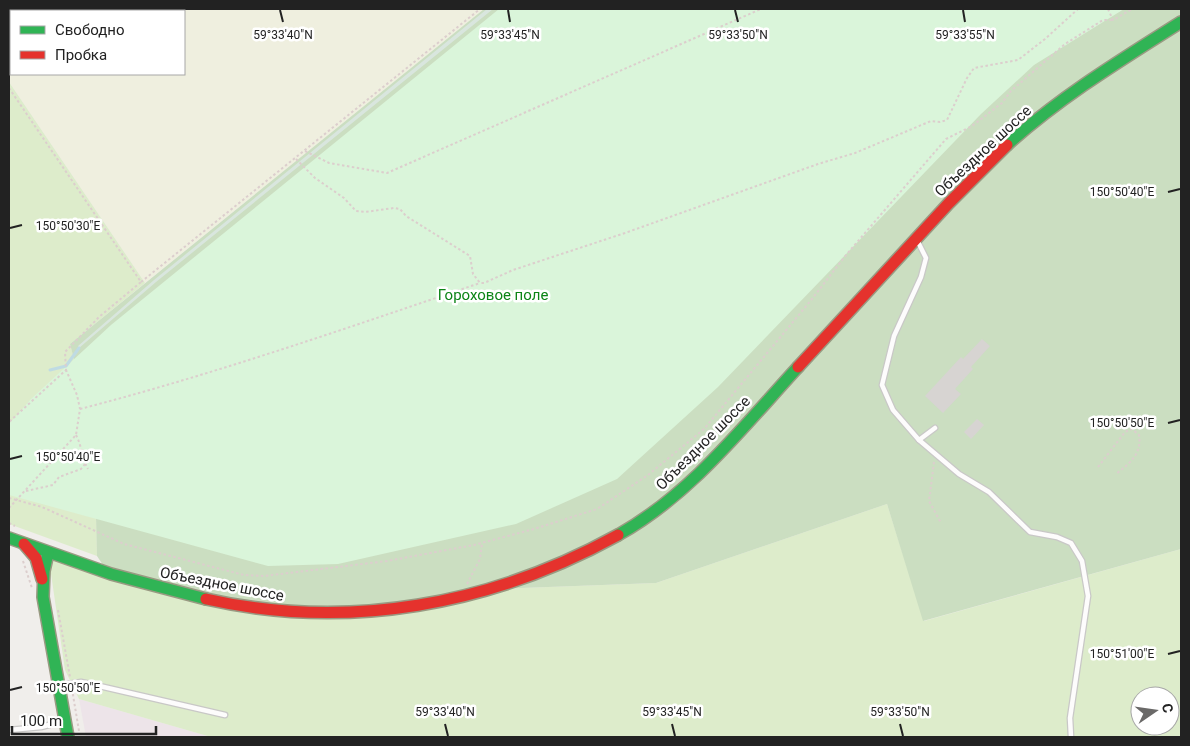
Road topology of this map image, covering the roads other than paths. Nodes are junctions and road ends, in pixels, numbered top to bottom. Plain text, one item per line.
1 (1181, 22) edge
2 (916, 238) junction
3 (935, 428) dead end
4 (919, 440) junction
5 (9, 538) edge
6 (24, 544) junction
7 (48, 553) junction
8 (43, 583) junction
9 (58, 685) junction
10 (225, 715) dead end
11 (65, 721) junction
12 (9, 730) edge
13 (68, 737) edge
14 (1071, 737) edge

1 - 2 street, Объездное шоссе
2 - 4 lane
2 - 7 street, Объездное шоссе
3 - 4 lane
4 - 14 lane
5 - 6 street, Объездное шоссе
6 - 7 street, Объездное шоссе
6 - 8 street
7 - 8 street
8 - 9 street
9 - 10 lane
9 - 11 street
11 - 12 lane
11 - 13 street

